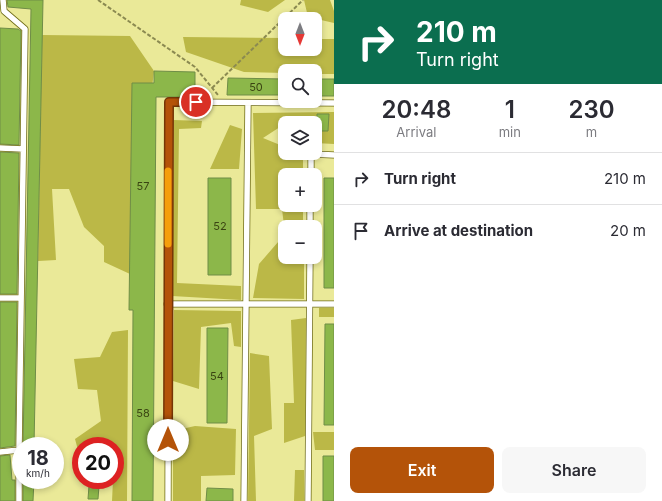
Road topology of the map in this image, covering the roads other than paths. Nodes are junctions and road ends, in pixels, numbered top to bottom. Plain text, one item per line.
1 (3, 0) edge
2 (2, 12) edge
3 (248, 103) junction
4 (334, 103) edge
5 (0, 148) edge
6 (23, 148) junction
7 (334, 155) edge
8 (310, 168) edge
9 (310, 264) edge
10 (0, 298) edge
11 (21, 298) junction
12 (167, 304) junction
13 (310, 304) junction
14 (334, 304) edge
15 (247, 305) junction
16 (19, 437) edge
17 (12, 451) edge
18 (0, 452) edge
19 (19, 489) edge
20 (19, 501) edge
21 (168, 501) edge
22 (244, 501) edge
23 (308, 501) edge

1 - 2 lane
2 - 6 lane
3 - 4 lane
3 - 12 lane
3 - 15 lane
5 - 6 lane
6 - 11 lane
7 - 8 lane
9 - 13 lane
10 - 11 lane
11 - 16 lane
12 - 15 lane
12 - 21 lane
13 - 14 lane
13 - 15 lane
13 - 23 lane
15 - 22 lane
17 - 18 lane
19 - 20 lane

